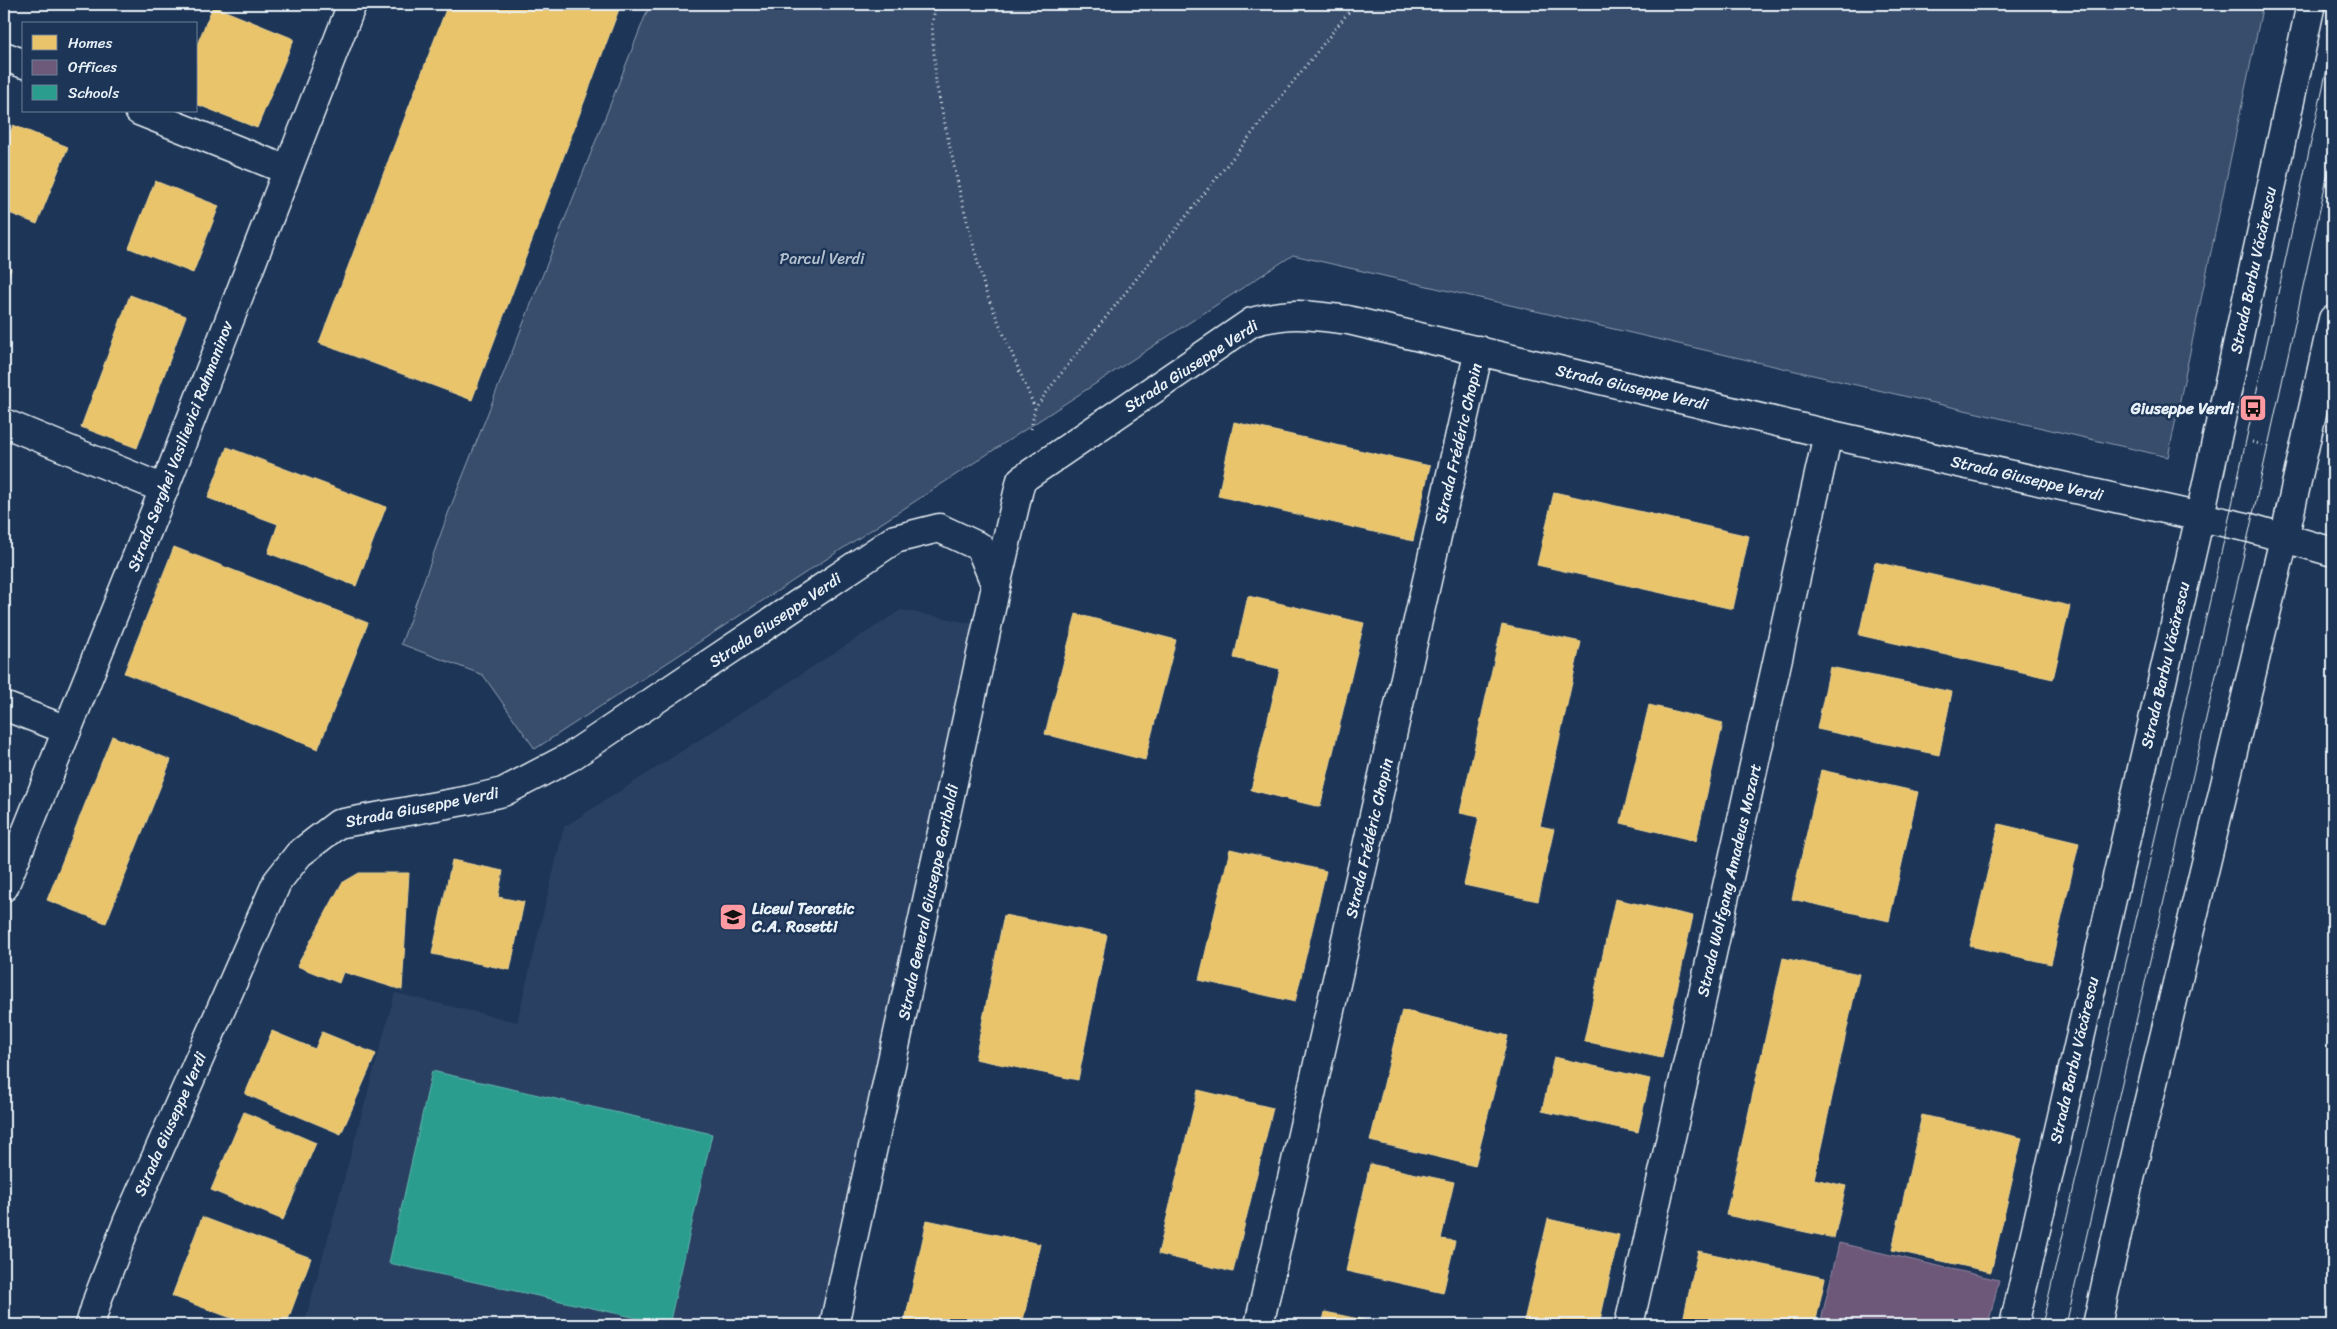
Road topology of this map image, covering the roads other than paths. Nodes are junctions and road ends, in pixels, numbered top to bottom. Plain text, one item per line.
1 (352, 4) edge
2 (2311, 4) edge
3 (4, 56) edge
4 (22, 63) edge
5 (142, 112) edge
6 (287, 170) junction
7 (2333, 319) edge
8 (1479, 350) junction
9 (4, 423) edge
10 (1828, 434) junction
11 (1022, 480) joint
12 (164, 489) junction
13 (2199, 517) junction
14 (2284, 539) junction
15 (2333, 552) edge
16 (996, 586) junction
17 (4, 706) edge
18 (66, 730) junction
19 (4, 887) edge
20 (90, 1325) edge
21 (834, 1325) edge
22 (1260, 1325) edge
23 (1629, 1325) edge
24 (2014, 1325) edge
25 (2097, 1325) edge

1 - 6 street, Strada Serghei Vasilievici Rahmaninov
2 - 13 street, Strada Barbu Văcărescu
3 - 4 street
5 - 6 street
6 - 12 street, Strada Serghei Vasilievici Rahmaninov
7 - 14 street
8 - 10 street, Strada Giuseppe Verdi
8 - 11 street, Strada Giuseppe Verdi
8 - 22 street, Strada Frédéric Chopin
9 - 12 street
10 - 13 street, Strada Giuseppe Verdi
10 - 23 street, Strada Wolfgang Amadeus Mozart
11 - 16 street, Strada General Giuseppe Garibaldi
12 - 18 street, Strada Serghei Vasilievici Rahmaninov
13 - 14 street, Strada Giuseppe Verdi
13 - 24 street, Strada Barbu Văcărescu
14 - 15 street, Strada Giuseppe Verdi
14 - 25 street
16 - 20 street, Strada Giuseppe Verdi
16 - 21 street, Strada General Giuseppe Garibaldi
17 - 18 street
18 - 19 street, Strada Serghei Vasilievici Rahmaninov

